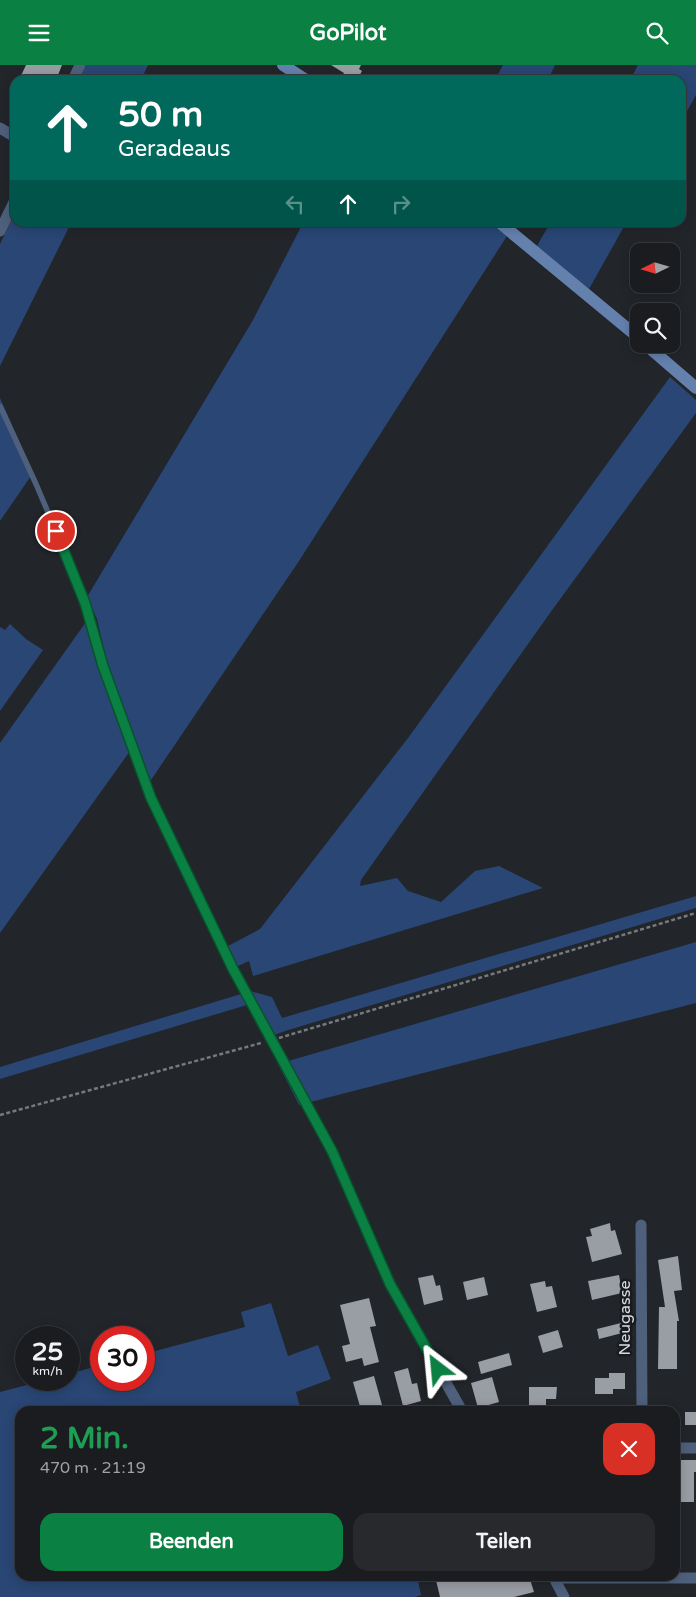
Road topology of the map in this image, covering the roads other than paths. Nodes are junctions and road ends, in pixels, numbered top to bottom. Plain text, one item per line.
1 (283, 65) edge
2 (298, 75) edge
3 (10, 210) edge
4 (505, 227) edge
5 (0, 231) edge
6 (630, 331) edge
7 (655, 353) edge
8 (696, 388) edge
9 (0, 406) edge
10 (641, 1225) dead end
11 (390, 1284) joint
12 (459, 1406) edge
13 (642, 1406) edge
14 (680, 1448) edge
15 (696, 1449) edge
16 (680, 1578) edge
17 (696, 1578) edge
18 (556, 1581) edge
19 (564, 1597) edge

1 - 2 street
3 - 5 street
4 - 6 street
7 - 8 street
9 - 11 lane
10 - 13 street, Neugasse
11 - 12 street
14 - 15 street
16 - 17 street
18 - 19 street

